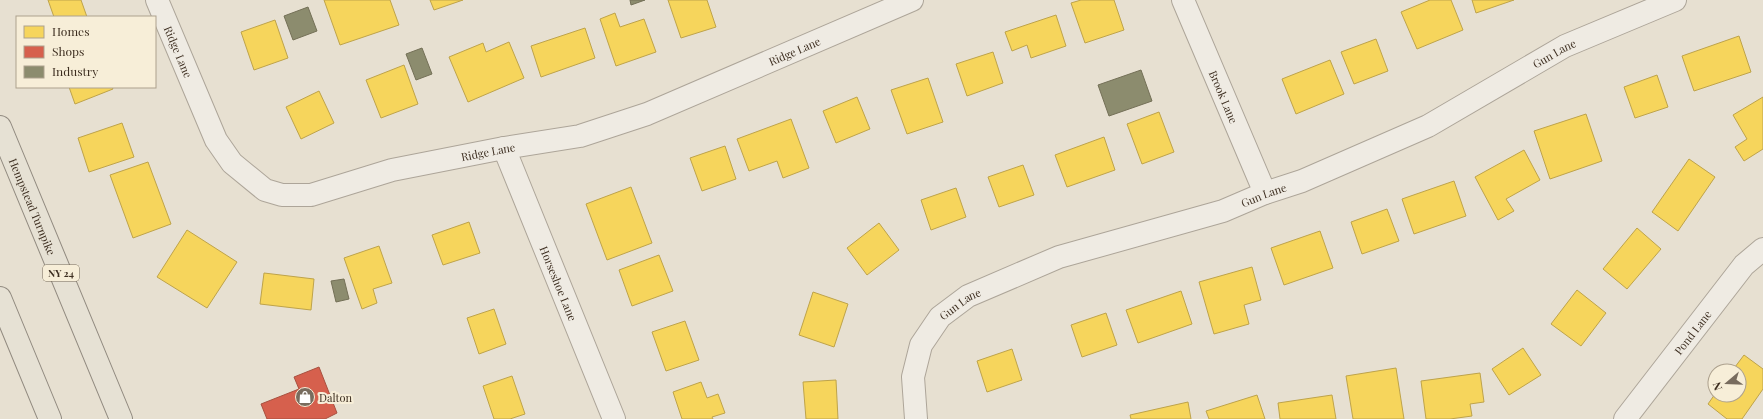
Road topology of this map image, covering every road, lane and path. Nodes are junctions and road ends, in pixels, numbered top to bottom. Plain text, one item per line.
1 (912, 0) edge
2 (1183, 0) edge
3 (1675, 0) edge
4 (159, 1) edge
5 (0, 127) edge
6 (504, 148) junction
7 (1265, 193) junction
8 (1763, 249) edge
9 (0, 298) edge
10 (50, 419) edge
11 (121, 419) edge
12 (614, 419) edge
13 (916, 419) edge
14 (1625, 419) edge

1 - 6 street, Ridge Lane
2 - 7 street, Brook Lane
3 - 7 street, Gun Lane
4 - 6 street, Ridge Lane
5 - 11 main road, Hempstead Turnpike / NY 24
6 - 12 street, Horseshoe Lane
7 - 13 street, Gun Lane
8 - 14 street, Pond Lane
9 - 10 main road

